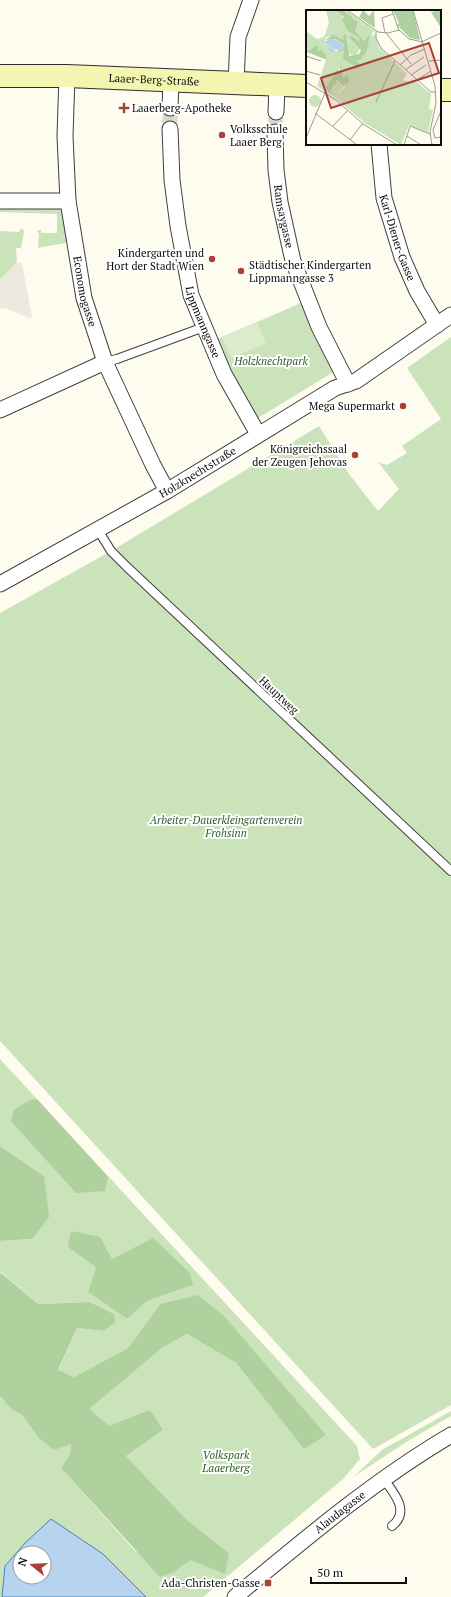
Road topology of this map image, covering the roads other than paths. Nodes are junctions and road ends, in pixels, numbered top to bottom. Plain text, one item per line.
1 (251, 0) edge
2 (0, 76) edge
3 (67, 76) junction
4 (171, 81) junction
5 (236, 83) junction
6 (277, 85) junction
7 (306, 86) edge
8 (170, 108) tunnel mouth
9 (276, 112) tunnel mouth
10 (170, 129) tunnel mouth
11 (275, 132) tunnel mouth
12 (379, 145) edge
13 (0, 201) edge
14 (68, 201) junction
15 (451, 315) edge
16 (437, 325) junction
17 (204, 327) junction
18 (105, 362) junction
19 (348, 384) junction
20 (0, 410) edge
21 (258, 434) junction
22 (167, 491) junction
23 (98, 530) junction
24 (0, 584) edge
25 (451, 871) edge
26 (451, 1435) edge
27 (383, 1478) junction
28 (392, 1526) dead end
29 (235, 1597) edge

1 - 5 street
2 - 3 main road, Laaer-Berg-Straße
3 - 4 main road, Laaer-Berg-Straße
3 - 14 street, Economogasse
4 - 5 main road, Laaer-Berg-Straße
4 - 8 street
5 - 6 main road, Laaer-Berg-Straße
6 - 7 main road, Laaer-Berg-Straße
6 - 9 street
10 - 17 street, Lippmanngasse
11 - 19 street, Ramsaygasse
12 - 16 street, Karl-Diener-Gasse
13 - 14 street
14 - 18 street, Economogasse
15 - 16 street, Holzknechtstraße
16 - 19 street, Holzknechtstraße
17 - 18 lane
17 - 21 street, Lippmanngasse
18 - 20 street
18 - 22 street, Economogasse
19 - 21 street, Holzknechtstraße
21 - 22 street, Holzknechtstraße
22 - 23 street, Holzknechtstraße
23 - 24 street, Holzknechtstraße
23 - 25 lane, Hauptweg
26 - 27 street, Alaudagasse
27 - 28 lane
27 - 29 street, Alaudagasse

